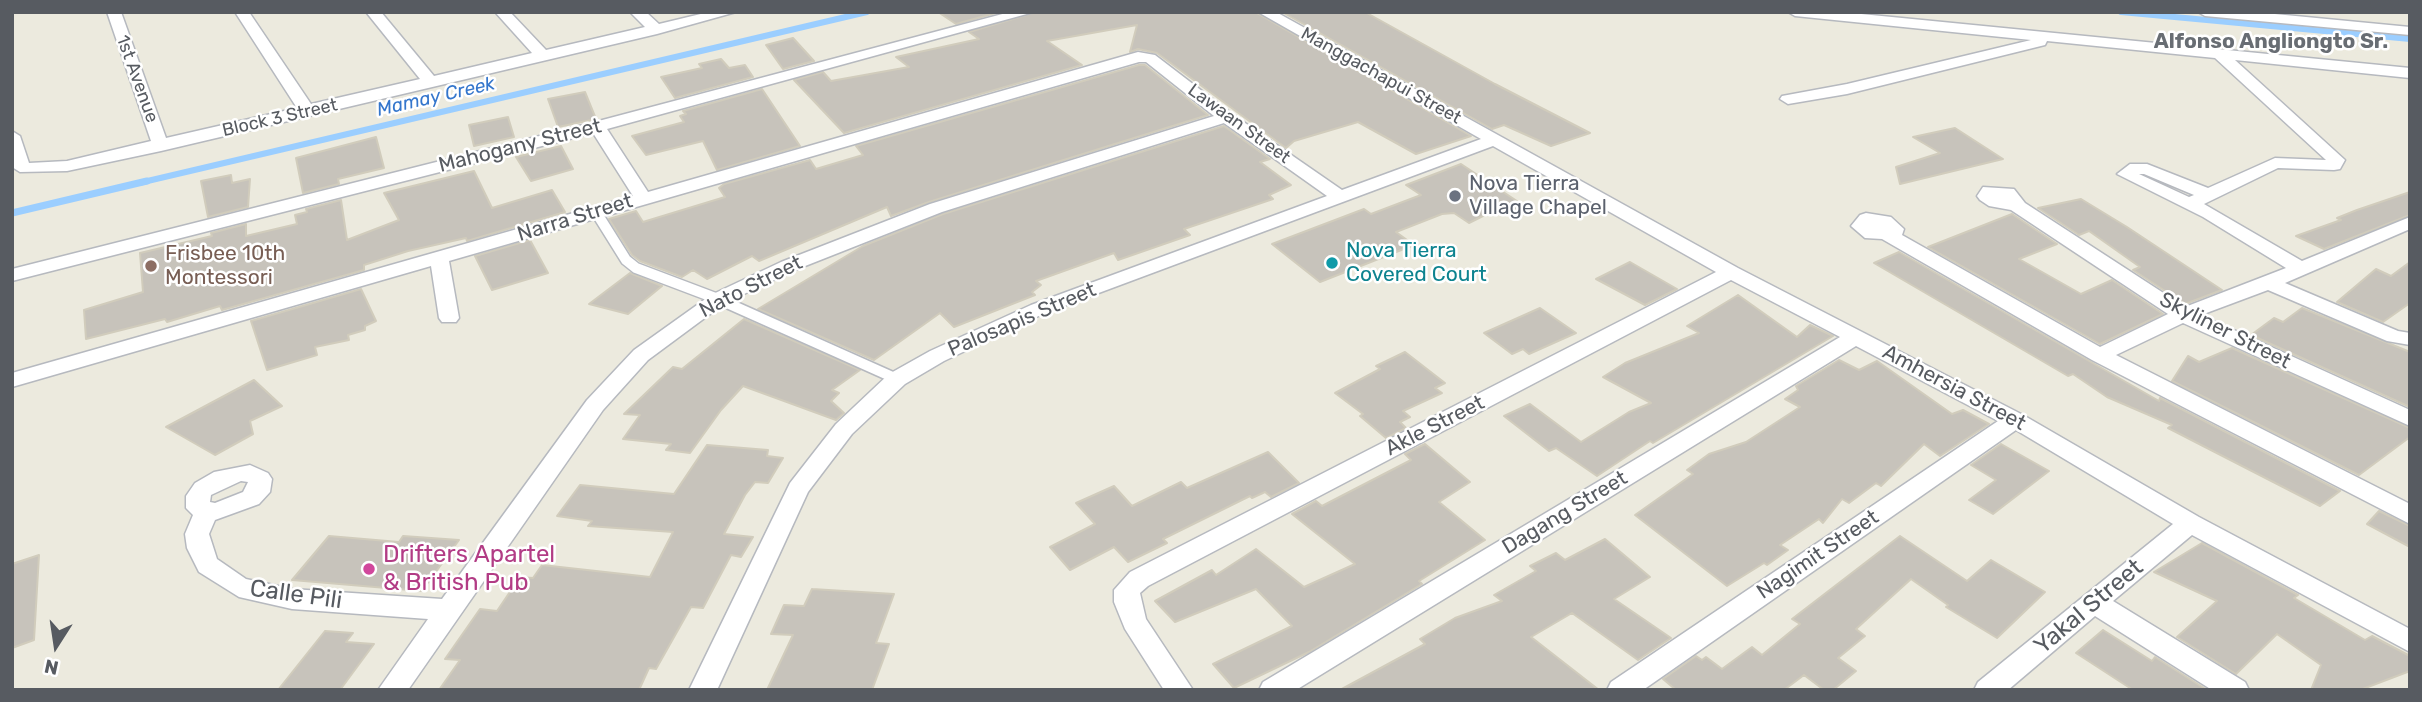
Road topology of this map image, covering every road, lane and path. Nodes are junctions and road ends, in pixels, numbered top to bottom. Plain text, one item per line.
1 (114, 12) edge
2 (242, 12) edge
3 (373, 12) edge
4 (502, 12) edge
5 (637, 12) edge
6 (729, 12) edge
7 (1027, 12) edge
8 (1265, 12) edge
9 (1795, 12) edge
10 (2205, 12) edge
11 (2380, 12) edge
12 (657, 30) junction
13 (2409, 32) edge
14 (2059, 37) junction
15 (2218, 53) junction
16 (544, 57) junction
17 (1138, 57) joint
18 (2410, 73) edge
19 (432, 84) junction
20 (1788, 99) dead end
21 (307, 111) junction
22 (1226, 117) junction
23 (597, 127) junction
24 (12, 136) edge
25 (1497, 139) junction
26 (162, 146) junction
27 (2207, 194) junction
28 (1339, 196) junction
29 (643, 198) junction
30 (2014, 204) dead end
31 (2189, 204) junction
32 (596, 212) junction
33 (2410, 222) edge
34 (1889, 236) dead end
35 (439, 259) junction
36 (2300, 268) junction
37 (1731, 272) junction
38 (12, 275) edge
39 (2268, 283) junction
40 (718, 299) junction
41 (2183, 315) junction
42 (449, 317) dead end
43 (1857, 336) junction
44 (2410, 339) edge
45 (2099, 355) junction
46 (897, 379) junction
47 (12, 380) edge
48 (2410, 419) edge
49 (2015, 420) junction
50 (207, 512) dead end
51 (2410, 515) edge
52 (2190, 523) junction
53 (2095, 603) junction
54 (449, 610) junction
55 (2410, 642) edge
56 (392, 690) edge
57 (704, 690) edge
58 (1179, 690) edge
59 (1273, 690) edge
60 (1621, 690) edge
61 (1988, 690) edge
62 (2235, 690) edge

1 - 26 street, 1st Avenue
2 - 21 street
3 - 19 street
4 - 16 street
5 - 12 street
6 - 12 street, Block 3 Street
7 - 23 street, Mahogany Street
8 - 25 street, Manggachapui Street
9 - 14 street
10 - 13 street
11 - 13 street
12 - 16 street, Block 3 Street
14 - 15 street
14 - 20 street
15 - 18 street
15 - 27 street
16 - 19 street, Block 3 Street
17 - 22 street, Lawaan Street
17 - 29 street, Narra Street
19 - 21 street, Block 3 Street
21 - 26 street, Block 3 Street
22 - 28 street, Lawaan Street
22 - 40 street, Nato Street
23 - 29 street
23 - 38 street, Mahogany Street
24 - 26 street, Block 3 Street
25 - 28 street, Palosapis Street
25 - 37 street, Amhersia Street
27 - 31 street
27 - 31 street
28 - 46 street, Palosapis Street
29 - 32 street, Narra Street
30 - 41 street, Skyliner Street
31 - 36 street
32 - 35 street, Narra Street
32 - 40 lane
33 - 36 street
34 - 45 street
35 - 42 street
35 - 47 street, Narra Street
36 - 39 street
37 - 43 street, Amhersia Street
37 - 58 street, Akle Street
39 - 41 street
39 - 44 street
40 - 46 lane
40 - 54 street, Nato Street
41 - 45 street
41 - 48 street, Skyliner Street
43 - 49 street, Amhersia Street
43 - 59 street, Dagang Street
45 - 51 street
46 - 57 street, Palosapis Street
49 - 52 street, Amhersia Street
49 - 60 street, Nagimit Street
50 - 54 street, Calle Pili
52 - 53 street, Yakal Street
52 - 55 street, Amhersia Street
53 - 61 street, Yakal Street
53 - 62 street
54 - 56 street, Nato Street

